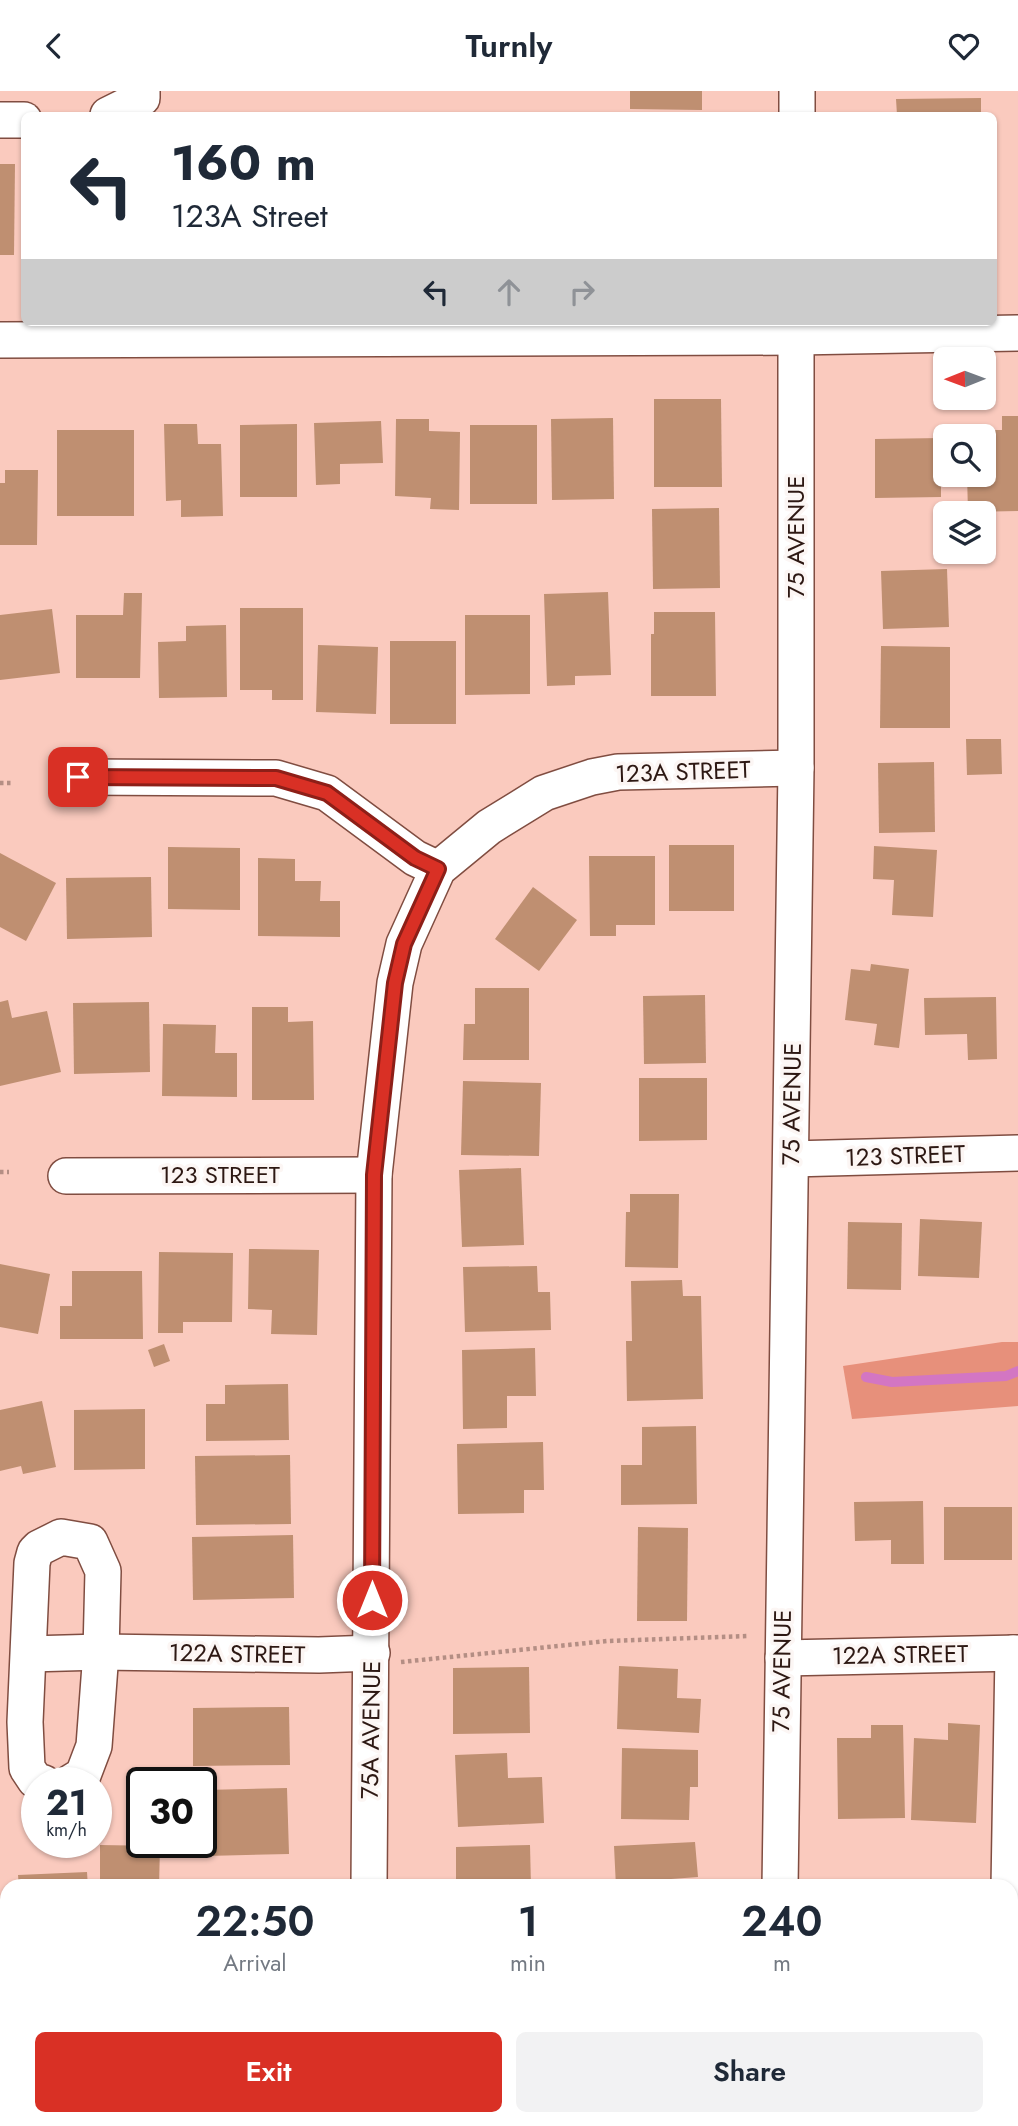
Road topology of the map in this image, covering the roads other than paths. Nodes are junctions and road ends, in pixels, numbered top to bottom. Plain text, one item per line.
1 (142, 91) edge
2 (797, 91) edge
3 (114, 112) edge
4 (797, 112) edge
5 (0, 120) edge
6 (21, 120) edge
7 (796, 330) edge
8 (1018, 333) edge
9 (0, 340) edge
10 (796, 768) junction
11 (78, 777) dead end
12 (438, 869) junction
13 (1018, 1153) edge
14 (791, 1159) junction
15 (374, 1175) junction
16 (66, 1176) dead end
17 (101, 1653) junction
18 (1015, 1653) edge
19 (29, 1654) junction
20 (383, 1658) junction
21 (783, 1658) junction
22 (27, 1767) edge
23 (86, 1767) edge
24 (369, 1879) edge
25 (779, 1879) edge
26 (1009, 1879) edge

1 - 3 street
2 - 4 street
5 - 6 street
7 - 8 street
7 - 9 street
7 - 10 street, 75 AVENUE
10 - 12 street, 123A STREET
10 - 14 street, 75 AVENUE
11 - 12 street
12 - 15 street, 75A AVENUE
13 - 14 street, 123 STREET
14 - 21 street, 75 AVENUE
15 - 16 street, 123 STREET
15 - 20 street, 75A AVENUE
17 - 19 street, 122A STREET
17 - 19 street
17 - 20 street, 122A STREET
17 - 23 street
18 - 21 street, 122A STREET
18 - 26 street
19 - 22 street
20 - 24 street, 75A AVENUE
21 - 25 street, 75 AVENUE

